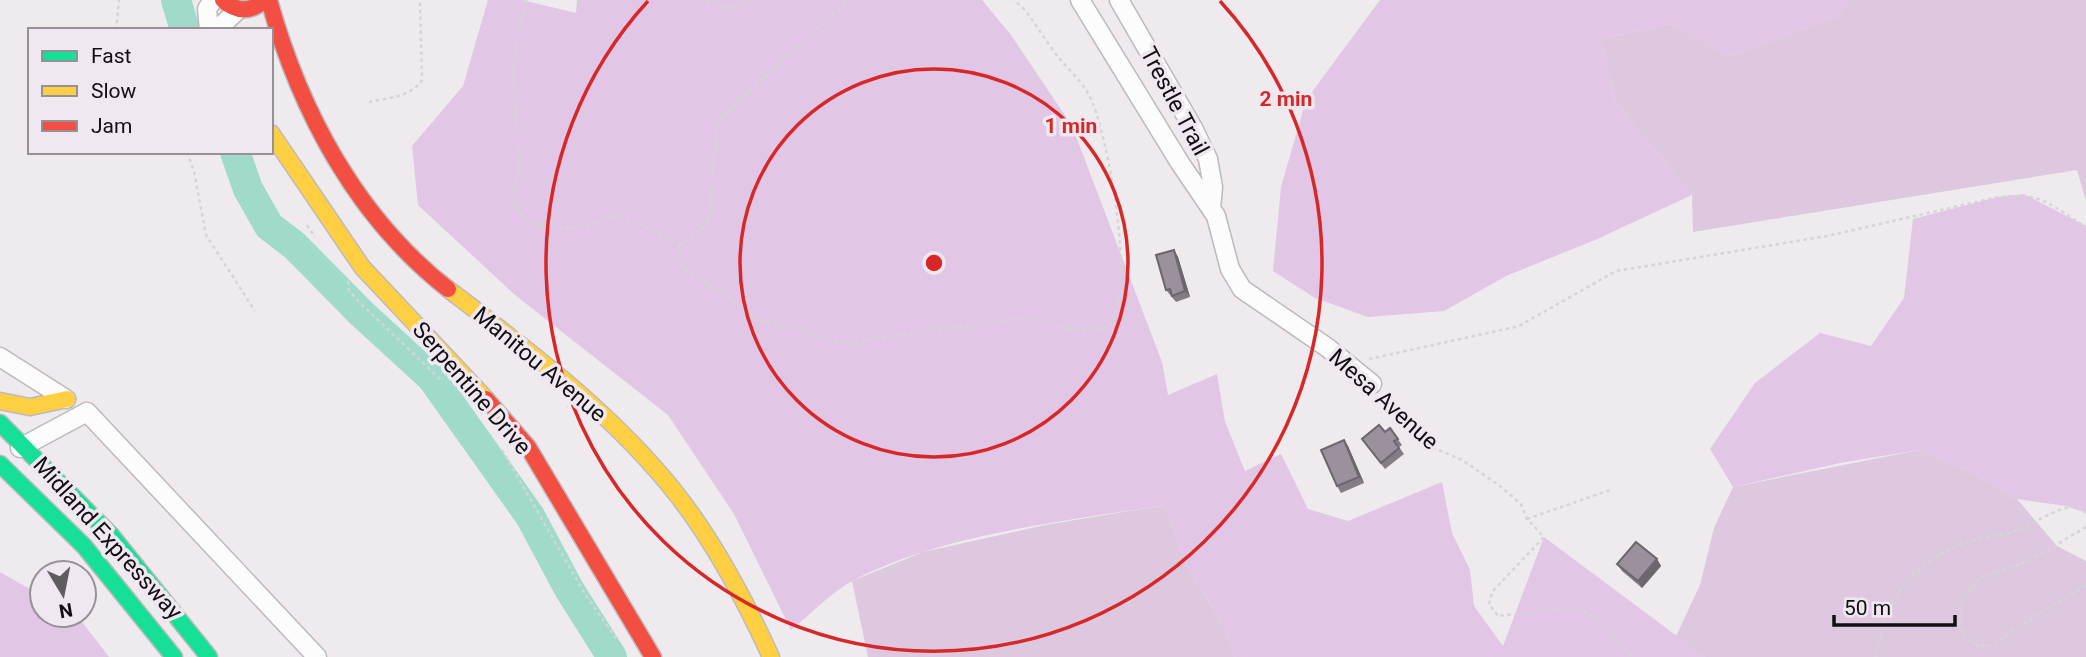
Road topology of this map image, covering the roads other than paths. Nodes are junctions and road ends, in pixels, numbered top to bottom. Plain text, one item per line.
1 (213, 0) edge
2 (267, 0) edge
3 (1080, 0) edge
4 (1119, 0) edge
5 (240, 10) edge
6 (209, 28) edge
7 (223, 28) edge
8 (273, 50) edge
9 (295, 82) junction
10 (273, 136) edge
11 (1211, 208) junction
12 (0, 357) edge
13 (1372, 384) road end
14 (67, 399) junction
15 (0, 401) edge
16 (87, 412) junction
17 (0, 424) edge
18 (24, 445) junction
19 (0, 463) edge
20 (18, 504) dead end
21 (154, 631) junction
22 (174, 657) edge
23 (209, 657) edge
24 (317, 657) edge
25 (653, 657) edge
26 (771, 657) edge

1 - 6 street
2 - 5 main road
2 - 9 main road, Manitou Avenue
3 - 11 street, Mesa Avenue
4 - 11 street, Trestle Trail
5 - 7 street
8 - 9 main road, Manitou Avenue
9 - 26 main road, Manitou Avenue
10 - 25 main road, Serpentine Drive
11 - 13 street, Mesa Avenue
12 - 14 street
14 - 15 main road
14 - 16 street
16 - 18 street
16 - 24 street
17 - 18 main road, Midland Expressway
18 - 19 street
18 - 23 main road, Midland Expressway
19 - 21 main road, Midland Expressway
20 - 21 main road
21 - 22 main road, Midland Expressway

